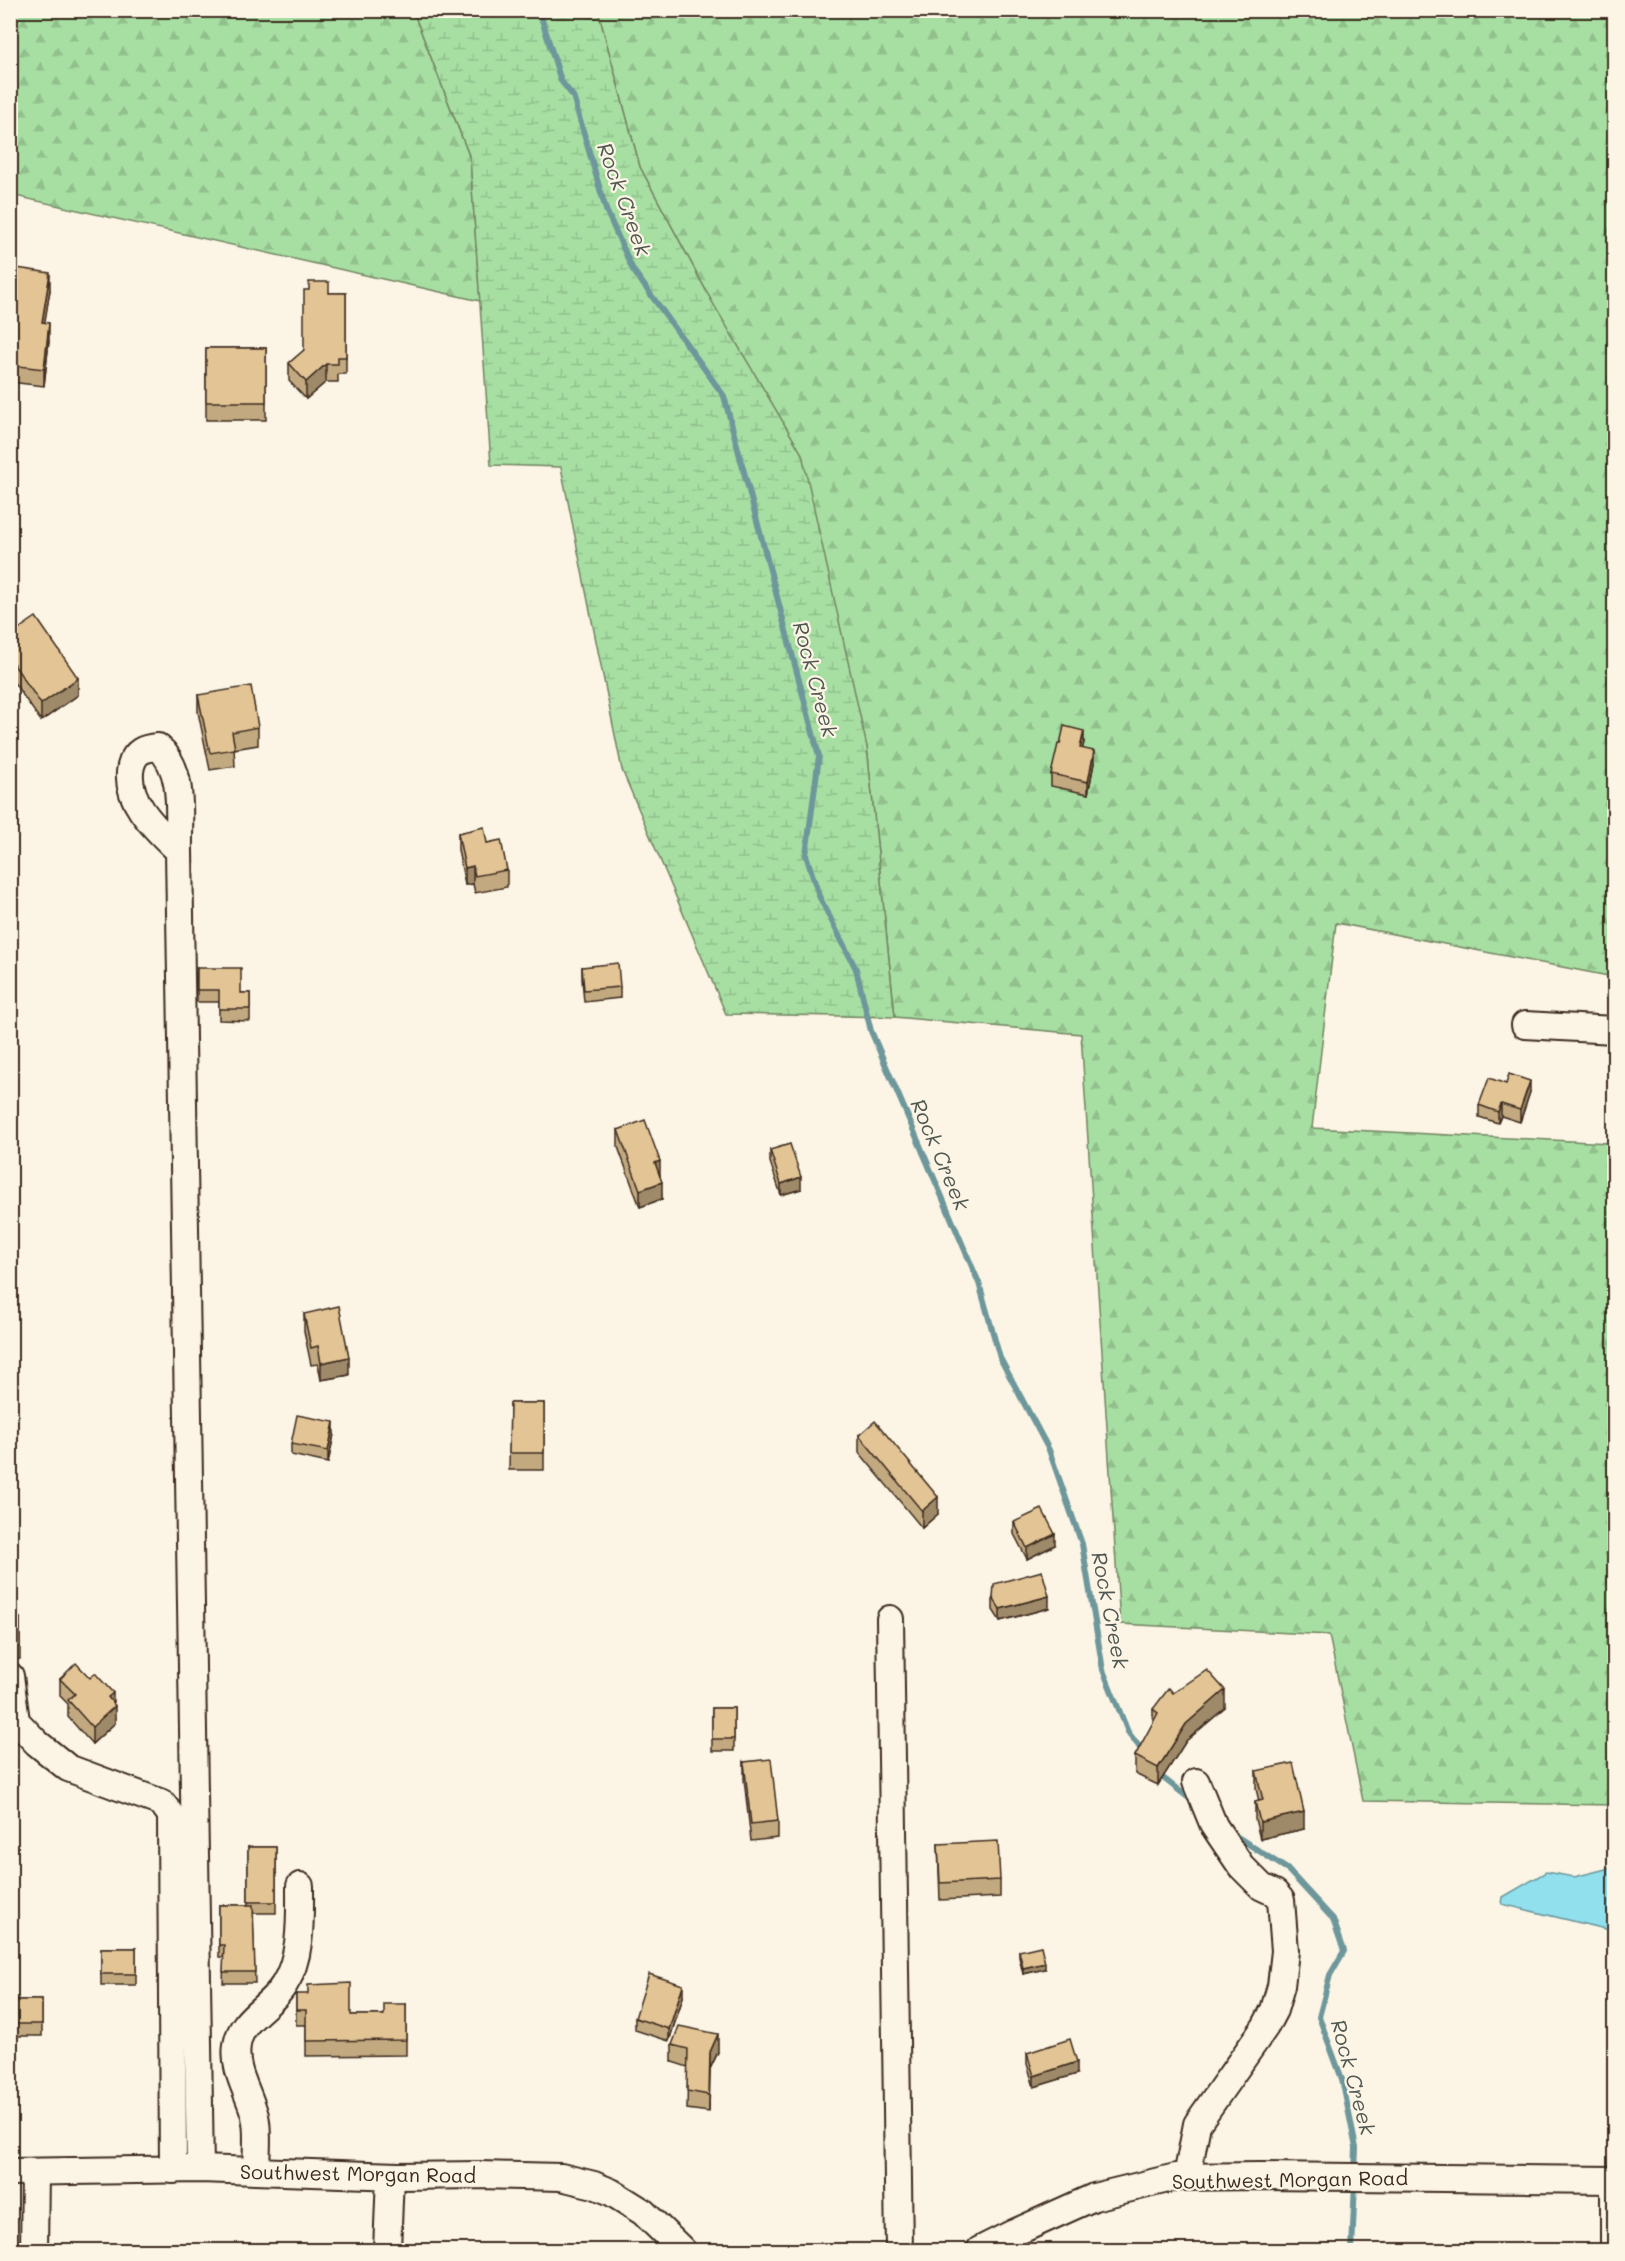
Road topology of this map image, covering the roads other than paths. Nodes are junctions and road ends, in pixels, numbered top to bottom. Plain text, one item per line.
1 (179, 851) dead end
2 (1525, 1025) dead end
3 (1614, 1030) edge
4 (890, 1619) dead end
5 (10, 1676) edge
6 (1196, 1782) dead end
7 (300, 1886) dead end
8 (200, 2169) junction
9 (173, 2170) junction
10 (256, 2171) junction
11 (23, 2172) edge
12 (390, 2176) junction
13 (1187, 2177) junction
14 (1614, 2180) edge
15 (1614, 2244) edge
16 (34, 2250) edge
17 (387, 2250) edge
18 (682, 2250) edge
19 (899, 2250) edge
20 (980, 2250) edge

1 - 8 street
2 - 3 street
4 - 19 street
5 - 9 street
6 - 13 street
7 - 10 street
8 - 9 street, Southwest Morgan Road
8 - 10 street, Southwest Morgan Road
9 - 11 street, Southwest Morgan Road
10 - 12 street, Southwest Morgan Road
11 - 16 street
12 - 17 street
12 - 18 street, Southwest Morgan Road
13 - 14 street, Southwest Morgan Road
13 - 20 street, Southwest Morgan Road
14 - 15 street

